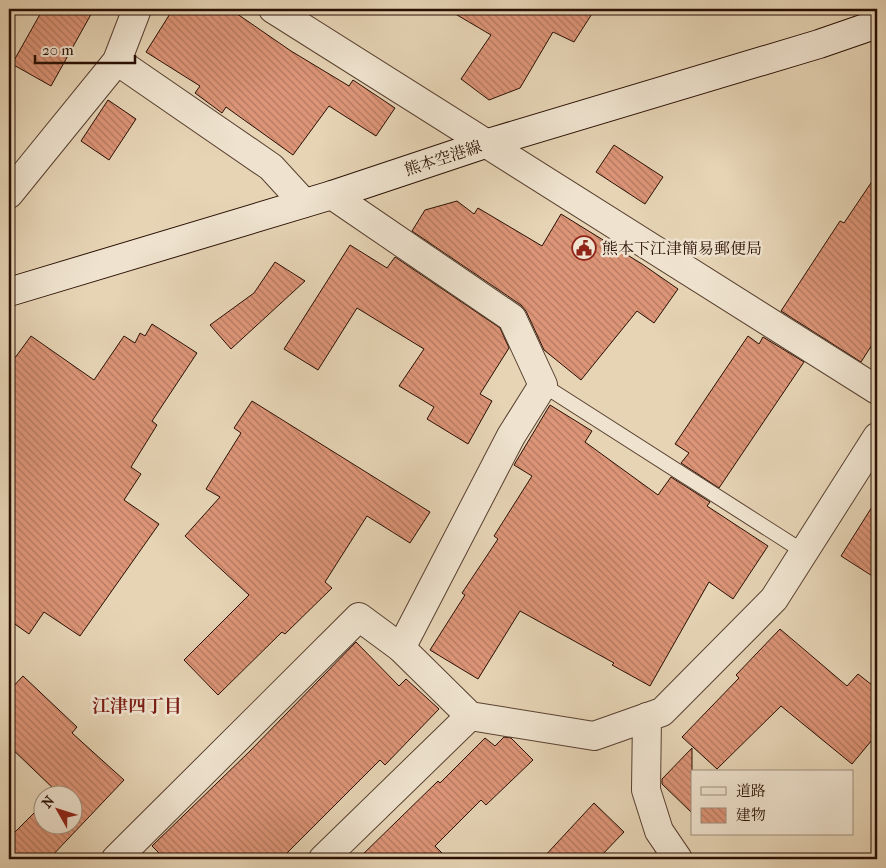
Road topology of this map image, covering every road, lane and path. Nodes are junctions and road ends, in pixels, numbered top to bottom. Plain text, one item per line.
1 (137, 9) edge
2 (273, 9) edge
3 (877, 24) edge
4 (117, 61) junction
5 (485, 144) junction
6 (9, 194) edge
7 (332, 195) junction
8 (304, 203) junction
9 (9, 292) edge
10 (543, 385) junction
11 (877, 390) edge
12 (877, 437) edge
13 (804, 552) junction
14 (401, 648) junction
15 (470, 716) junction
16 (647, 717) junction
17 (116, 859) edge
18 (323, 859) edge
19 (678, 859) edge

1 - 4 street
2 - 5 street
3 - 5 street, 熊本空港線
4 - 6 street
4 - 8 street
5 - 7 street, 熊本空港線
5 - 11 street
7 - 8 street, 熊本空港線
7 - 10 street
8 - 9 street, 熊本空港線
10 - 13 lane
10 - 14 street
12 - 13 street
13 - 16 street
14 - 15 street
14 - 17 street
15 - 16 street
15 - 18 street
16 - 19 street

